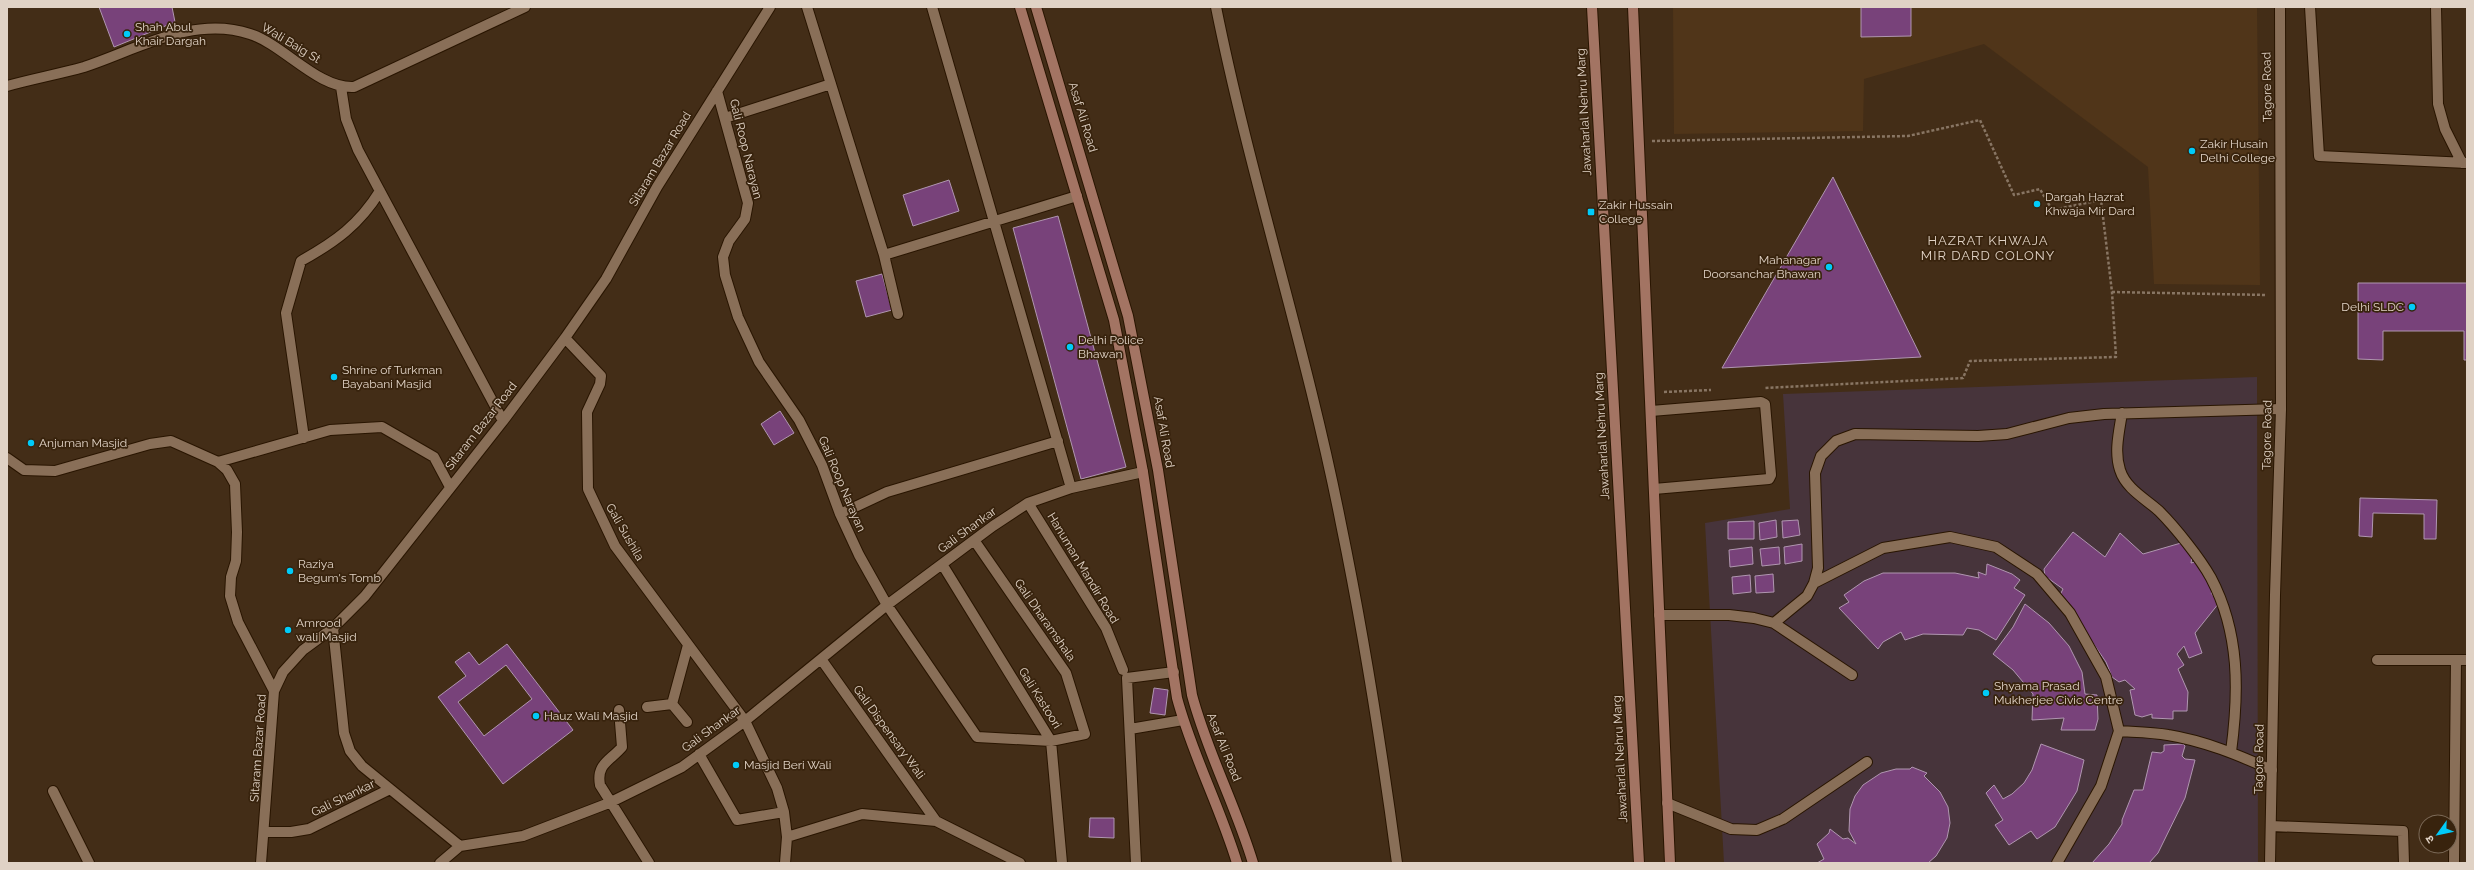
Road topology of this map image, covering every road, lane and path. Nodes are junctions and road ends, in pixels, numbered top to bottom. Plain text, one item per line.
1 (525, 7) edge
2 (770, 7) edge
3 (807, 7) edge
4 (932, 7) edge
5 (1020, 7) edge
6 (1036, 7) edge
7 (1216, 7) edge
8 (1592, 7) edge
9 (1633, 7) edge
10 (2280, 7) edge
11 (2310, 7) edge
12 (2436, 7) edge
13 (831, 84) junction
14 (7, 86) edge
15 (341, 88) junction
16 (717, 91) junction
17 (725, 118) junction
18 (1639, 141) junction
19 (2465, 163) edge
20 (380, 190) junction
21 (1077, 196) junction
22 (995, 220) junction
23 (884, 255) junction
24 (2112, 292) junction
25 (2280, 296) junction
26 (898, 314) dead end
27 (565, 338) junction
28 (1759, 388) dead end
29 (1712, 390) dead end
30 (1650, 393) junction
31 (2281, 409) junction
32 (1651, 411) junction
33 (2122, 413) junction
34 (503, 421) junction
35 (304, 438) junction
36 (1058, 441) junction
37 (7, 458) edge
38 (218, 462) junction
39 (1143, 472) junction
40 (450, 487) junction
41 (1071, 488) junction
42 (1654, 489) junction
43 (1028, 503) junction
44 (840, 514) junction
45 (974, 540) junction
46 (942, 564) junction
47 (1814, 583) junction
48 (887, 605) junction
49 (1659, 615) junction
50 (1774, 623) junction
51 (333, 628) junction
52 (688, 645) junction
53 (821, 659) junction
54 (2377, 660) dead end
55 (2456, 660) junction
56 (2467, 660) edge
57 (1174, 672) junction
58 (1125, 674) junction
59 (1852, 675) dead end
60 (274, 691) junction
61 (672, 704) junction
62 (647, 707) dead end
63 (619, 710) dead end
64 (1183, 720) junction
65 (745, 721) junction
66 (687, 722) dead end
67 (1130, 729) junction
68 (2119, 731) junction
69 (1051, 741) junction
70 (2231, 752) junction
71 (699, 754) junction
72 (1867, 762) dead end
73 (2272, 770) junction
74 (390, 789) junction
75 (53, 791) dead end
76 (609, 803) junction
77 (1667, 803) junction
78 (784, 812) junction
79 (936, 821) junction
80 (2271, 826) junction
81 (264, 832) junction
82 (787, 837) junction
83 (460, 846) junction
84 (89, 863) edge
85 (261, 863) edge
86 (440, 863) edge
87 (649, 863) edge
88 (786, 863) edge
89 (1020, 863) edge
90 (1062, 863) edge
91 (1136, 863) edge
92 (1237, 863) edge
93 (1253, 863) edge
94 (1397, 863) edge
95 (1639, 863) edge
96 (1670, 863) edge
97 (2057, 863) edge
98 (2270, 863) edge
99 (2404, 863) edge
100 (2454, 863) edge

1 - 15 street
2 - 16 street, Sitaram Bazar Road
3 - 13 street
4 - 22 street
5 - 21 main road
6 - 93 main road, Asaf Ali Road
7 - 94 street
8 - 95 main road, Jawaharlal Nehru Marg
9 - 18 main road
10 - 25 street, Tagore Road
11 - 19 street
12 - 19 street
13 - 17 street
13 - 23 street
14 - 15 street, Wali Baig St
15 - 20 street
16 - 17 street, Gali Roop Narayan
16 - 27 street, Sitaram Bazar Road
17 - 44 street, Gali Roop Narayan
18 - 24 path
18 - 30 main road
20 - 34 street
20 - 35 street
21 - 22 street
21 - 39 main road
22 - 23 street
22 - 36 street
23 - 26 street
24 - 25 path
24 - 28 path
25 - 31 street, Tagore Road
27 - 34 street, Sitaram Bazar Road
27 - 52 street, Gali Sushila
29 - 30 path
30 - 32 main road
31 - 33 street
31 - 73 street, Tagore Road
32 - 42 main road
32 - 42 street
33 - 47 street
33 - 70 street
34 - 40 street, Sitaram Bazar Road
35 - 38 street
35 - 40 street
36 - 41 street
36 - 44 street
37 - 38 street
38 - 60 street
39 - 41 street, Gali Shankar
39 - 57 main road
40 - 51 street, Sitaram Bazar Road
41 - 43 street, Gali Shankar
42 - 49 main road
43 - 45 street, Gali Shankar
43 - 58 street, Hanuman Mandir Road
44 - 48 street, Gali Roop Narayan
45 - 46 street, Gali Shankar
45 - 69 street, Gali Dharamshala
46 - 48 street, Gali Shankar
46 - 69 street, Gali Kastoori
47 - 50 street
47 - 68 street
48 - 53 street, Gali Shankar
48 - 69 street, Gali Roop Narayan
49 - 50 street
49 - 77 main road
50 - 59 street
51 - 60 street, Sitaram Bazar Road
51 - 74 street
52 - 61 street
52 - 65 street, Gali Sushila
53 - 65 street, Gali Shankar
53 - 79 street, Gali Dispensary Wali
54 - 55 street
55 - 56 street
55 - 100 street
57 - 58 street
57 - 64 main road
58 - 67 street, Hanuman Mandir Road
60 - 81 street, Sitaram Bazar Road
61 - 62 street
61 - 66 street
63 - 76 street
64 - 67 street
64 - 92 main road
65 - 71 street, Gali Shankar
65 - 78 street, Gali Sushila
67 - 91 street, Hanuman Mandir Road
68 - 70 street
68 - 97 street
69 - 90 street, Gali Kastoori
70 - 73 street
71 - 76 street, Gali Shankar
71 - 78 street
72 - 77 street
73 - 80 street, Tagore Road
74 - 81 street, Gali Shankar
74 - 83 street, Gali Shankar
75 - 84 street
76 - 83 street, Gali Shankar
76 - 87 street
77 - 96 main road
78 - 82 street, Gali Sushila
79 - 82 street
79 - 89 street
80 - 98 street, Tagore Road
80 - 99 street
81 - 85 street, Sitaram Bazar Road
82 - 88 street, Gali Sushila
83 - 86 street

